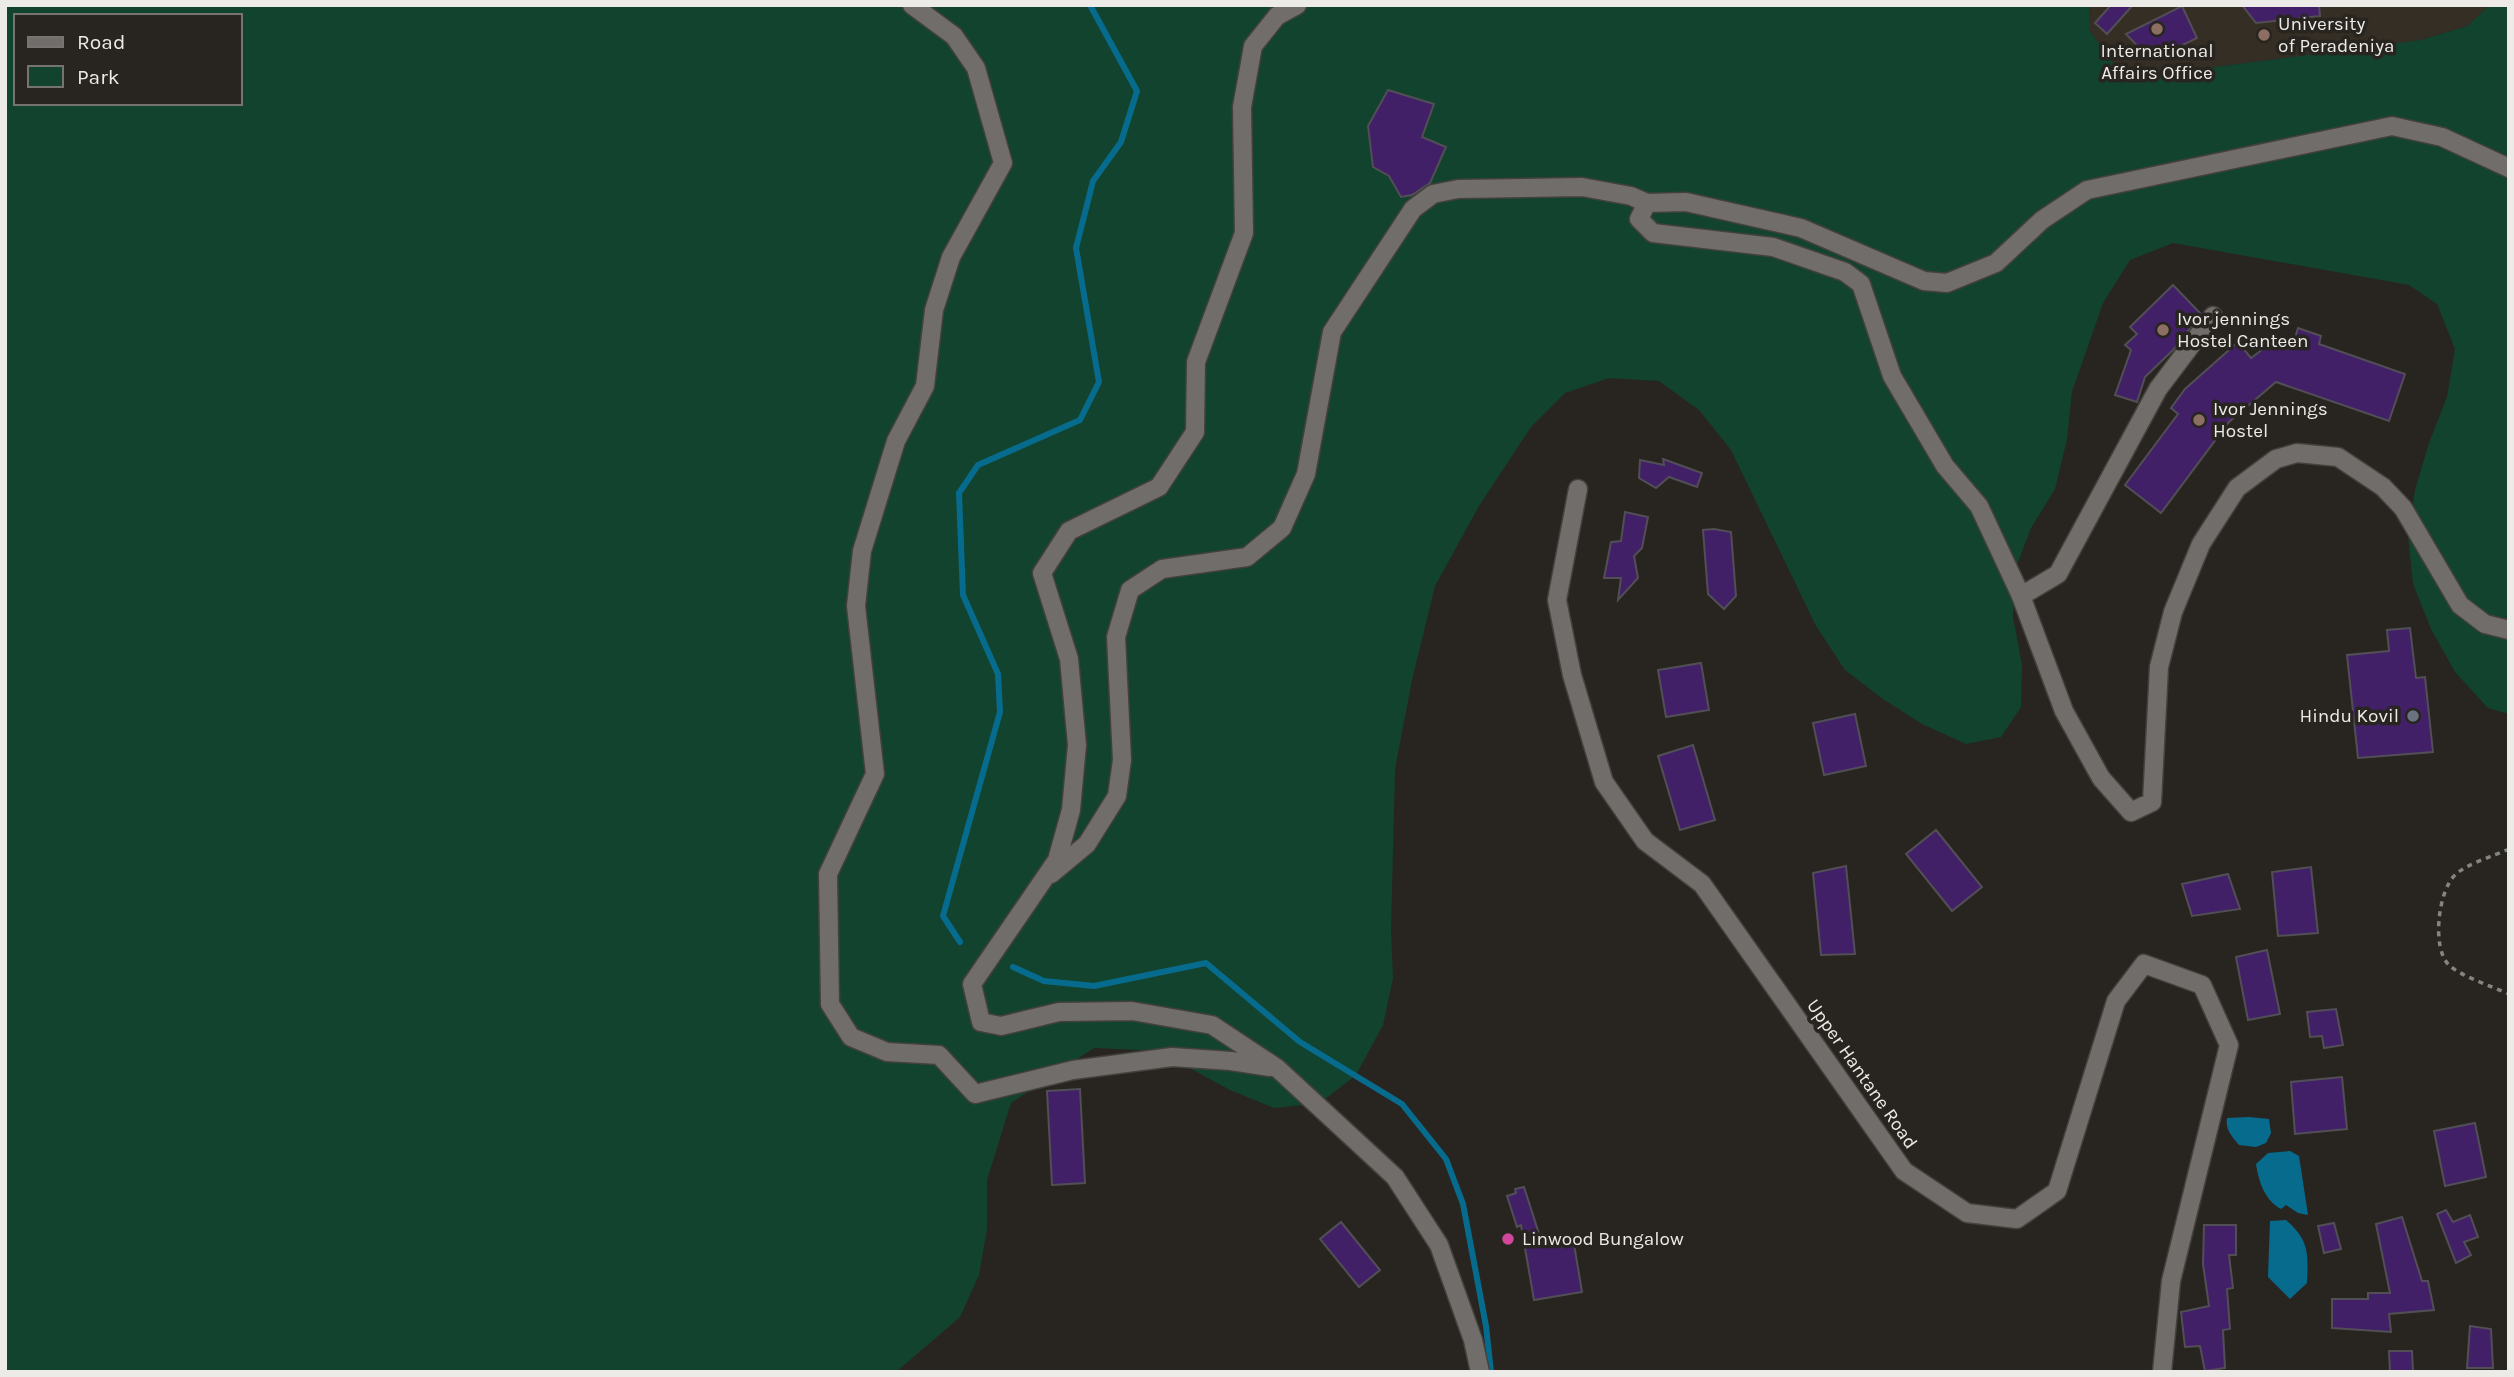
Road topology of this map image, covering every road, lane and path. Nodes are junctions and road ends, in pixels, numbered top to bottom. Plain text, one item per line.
1 (912, 5) edge
2 (1297, 5) edge
3 (2509, 168) edge
4 (1647, 203) junction
5 (2213, 316) dead end
6 (1578, 489) dead end
7 (2021, 596) junction
8 (2509, 630) edge
9 (2509, 849) edge
10 (1040, 884) junction
11 (2509, 995) edge
12 (1277, 1068) junction
13 (1480, 1372) edge
14 (2162, 1372) edge

1 - 12 street
2 - 10 street
3 - 4 street
4 - 7 street
4 - 10 street
5 - 7 street
6 - 14 street, Upper Hantane Road
7 - 8 street
9 - 11 path
10 - 12 street
12 - 13 street

